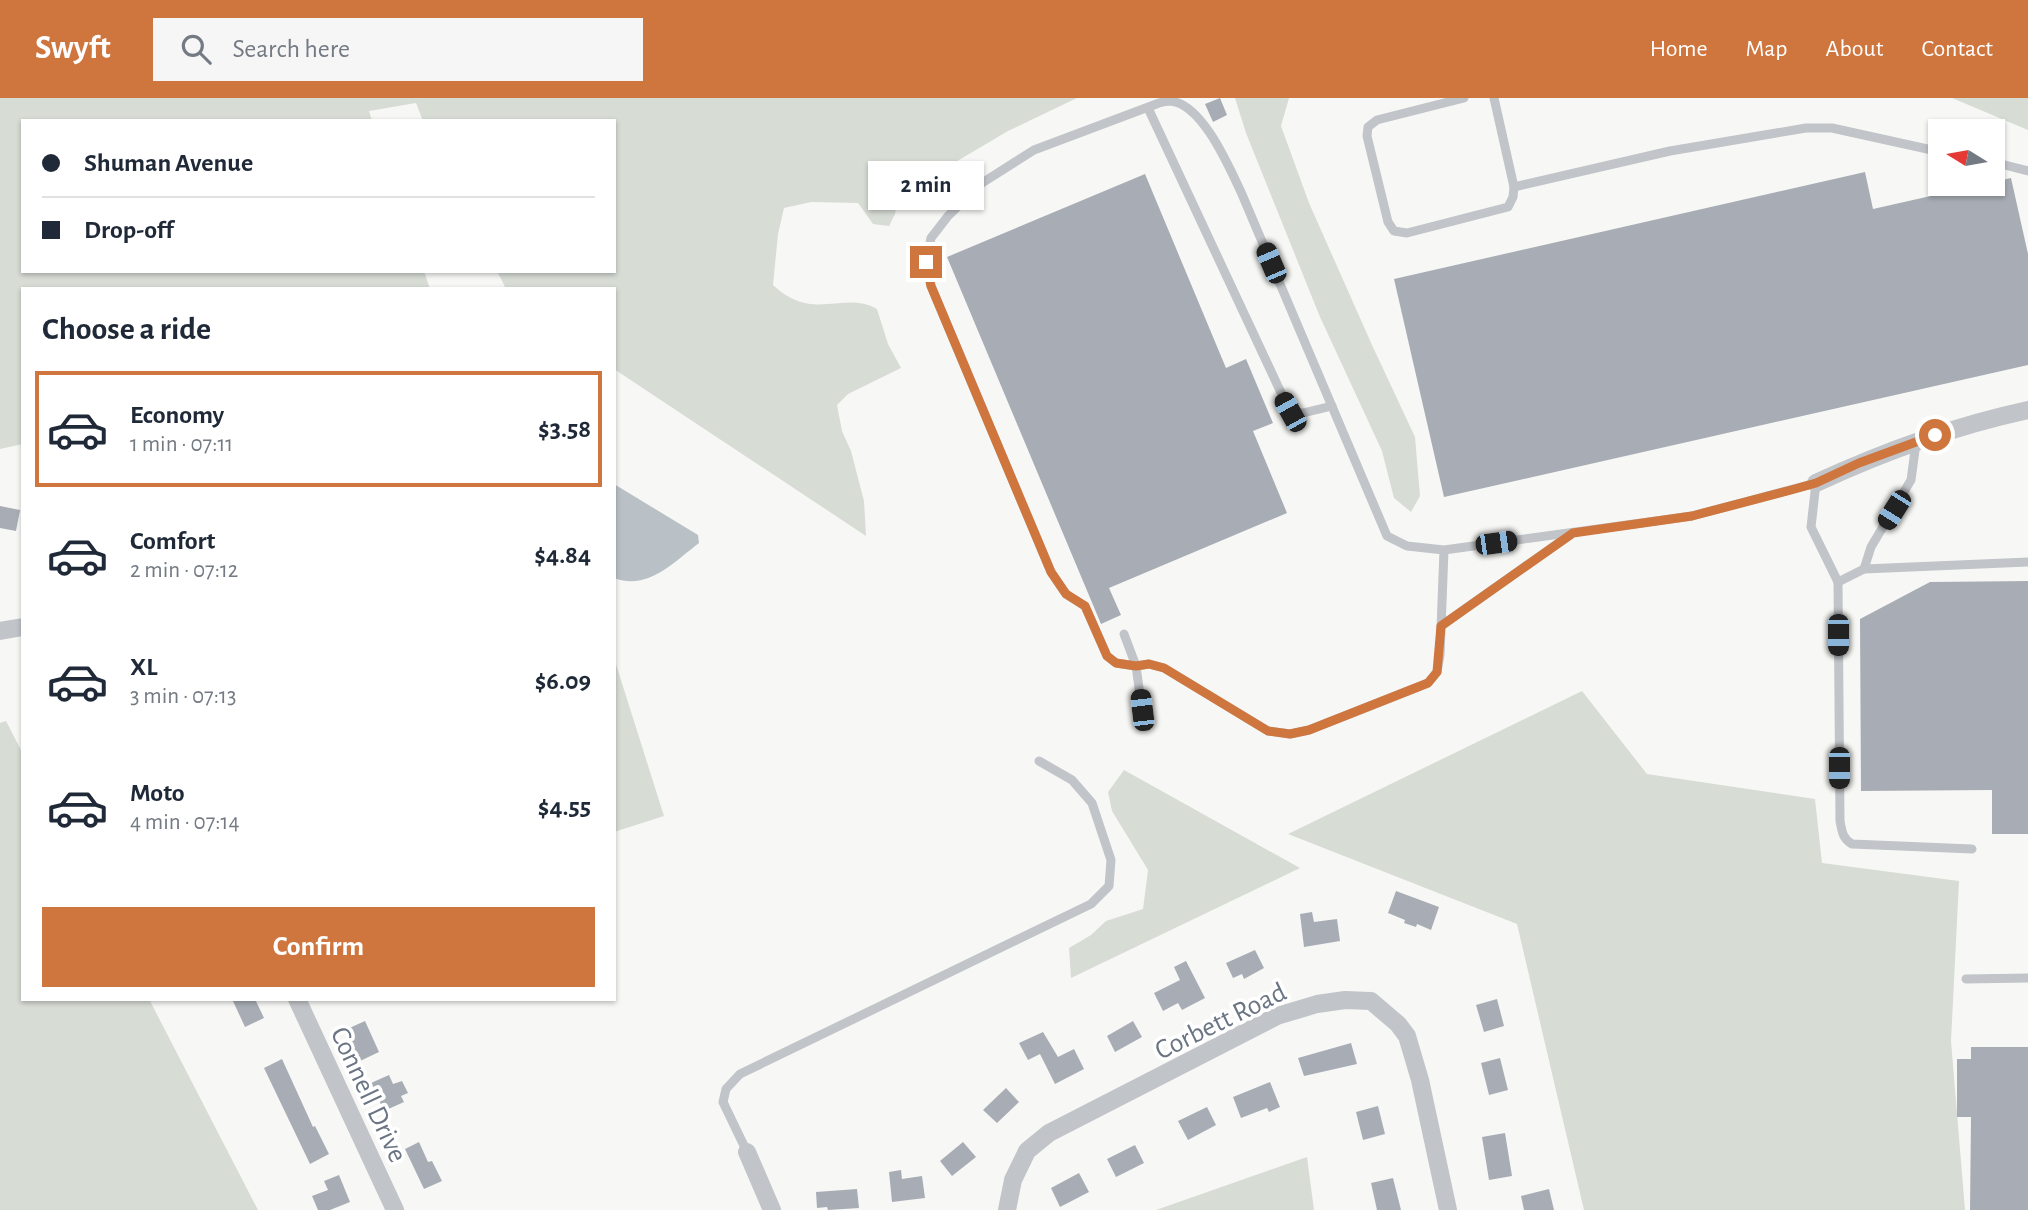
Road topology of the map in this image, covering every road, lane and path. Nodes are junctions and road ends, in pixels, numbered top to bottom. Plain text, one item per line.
1 (1464, 98) edge
2 (1494, 98) edge
3 (1148, 108) junction
4 (1928, 149) edge
5 (2006, 165) edge
6 (2028, 171) edge
7 (1514, 187) junction
8 (1332, 405) junction
9 (2028, 410) edge
10 (1916, 441) junction
11 (1816, 483) junction
12 (1573, 533) junction
13 (1444, 550) junction
14 (2028, 562) edge
15 (1864, 569) junction
16 (1838, 582) junction
17 (1441, 626) junction
18 (21, 627) edge
19 (0, 631) edge
20 (1124, 634) dead end
21 (1136, 666) junction
22 (1142, 710) dead end
23 (1039, 761) dead end
24 (1972, 849) dead end
25 (2028, 978) edge
26 (1966, 979) dead end
27 (298, 1001) edge
28 (747, 1152) joint
29 (395, 1210) edge
30 (772, 1210) edge
31 (1007, 1210) edge
32 (1448, 1210) edge

1 - 7 lane
2 - 7 lane
3 - 8 lane
3 - 8 lane
3 - 21 lane
4 - 7 lane
5 - 6 lane
8 - 13 lane
9 - 10 street
10 - 11 street
10 - 15 lane
11 - 12 lane
11 - 16 lane
12 - 13 lane
12 - 17 lane
13 - 17 lane
14 - 15 lane
15 - 16 lane
16 - 24 lane
17 - 21 lane
18 - 19 street
20 - 21 lane
21 - 22 lane
23 - 28 lane
25 - 26 lane
27 - 29 street, Connell Drive
28 - 30 street
31 - 32 street, Corbett Road

